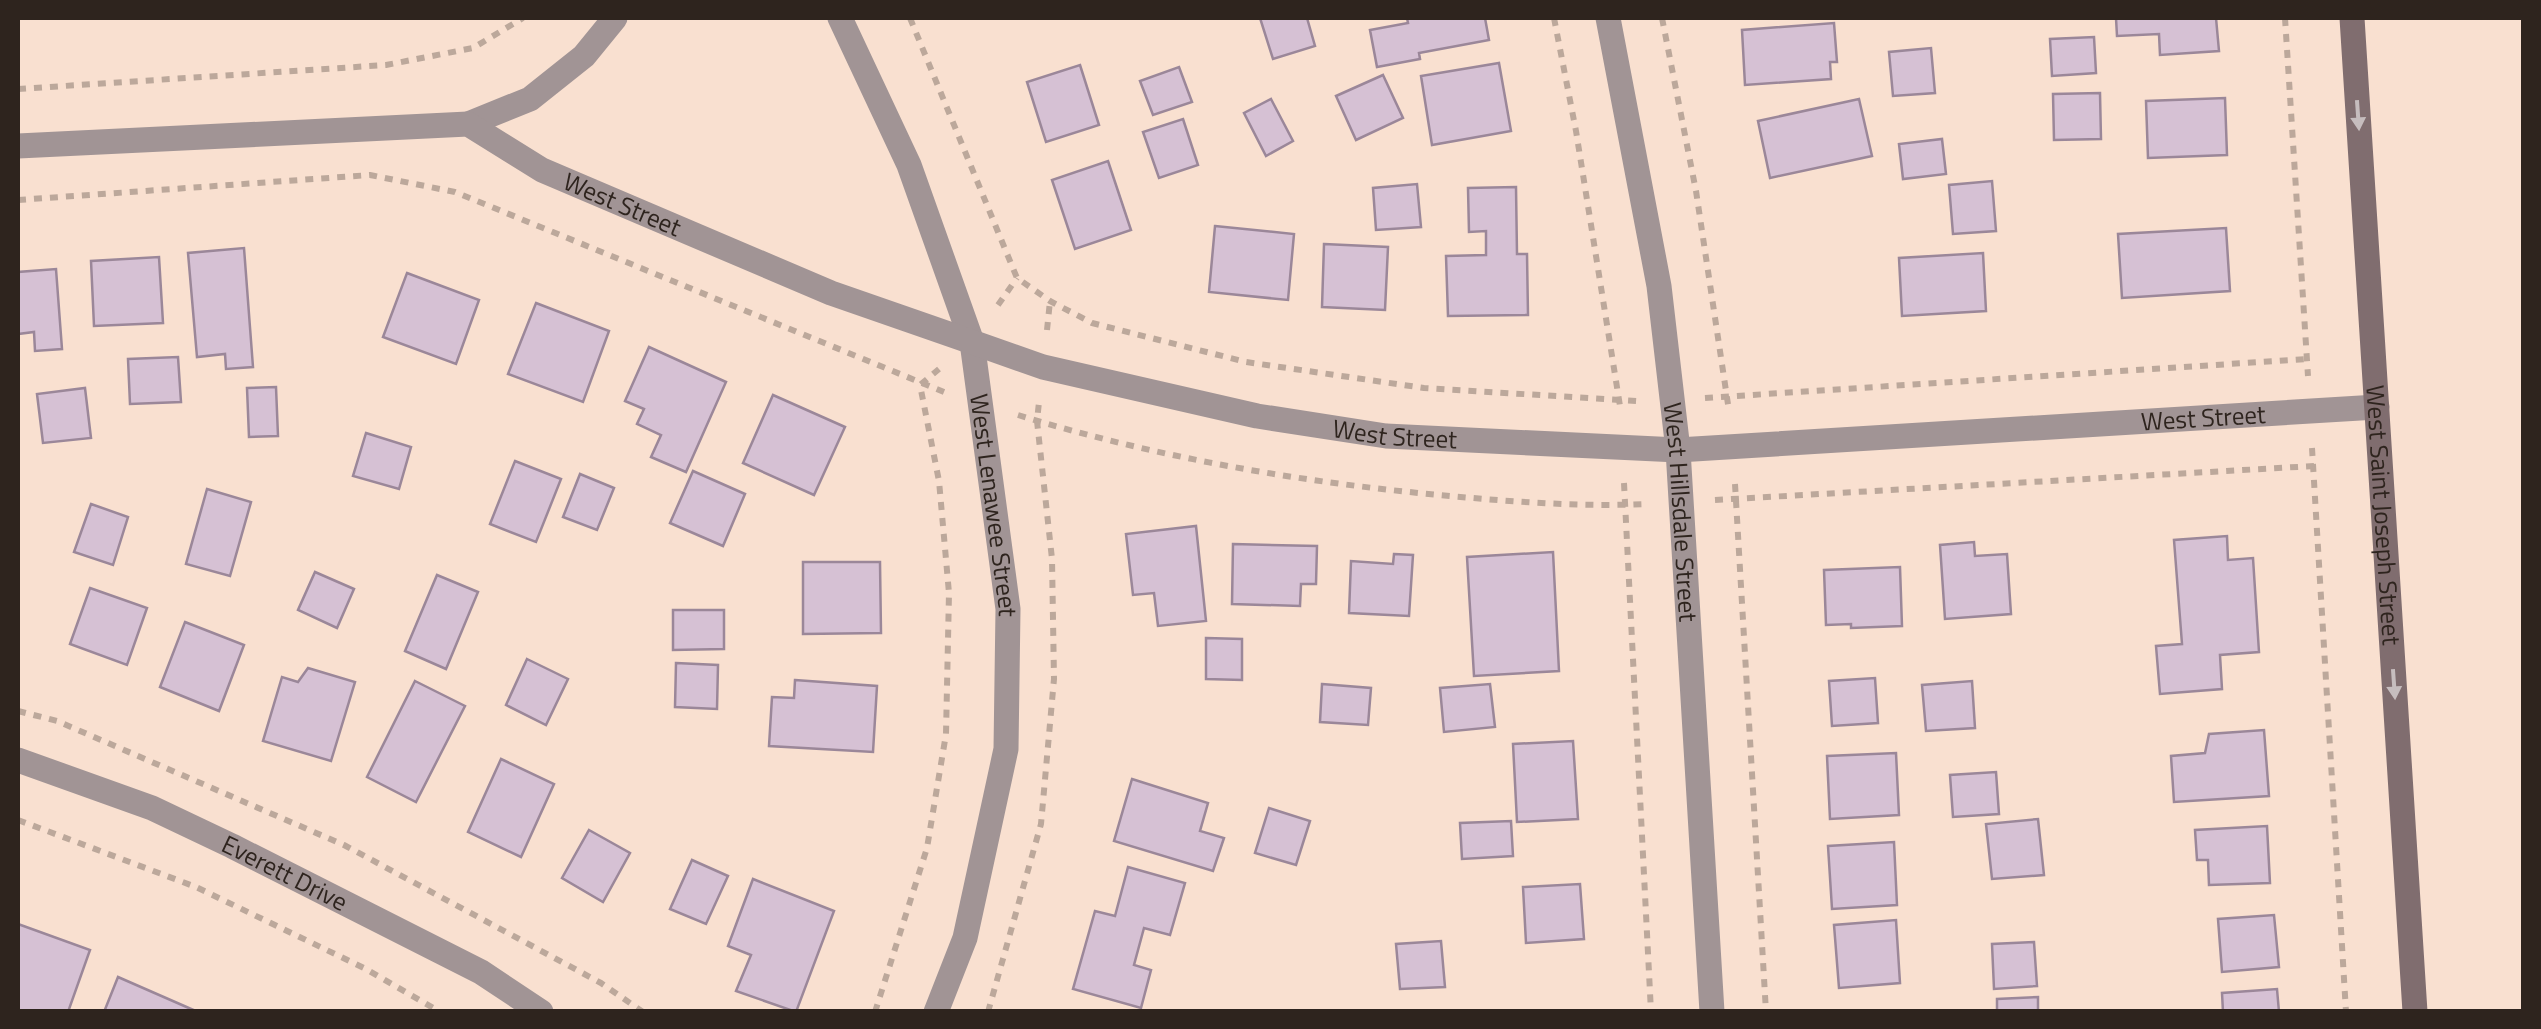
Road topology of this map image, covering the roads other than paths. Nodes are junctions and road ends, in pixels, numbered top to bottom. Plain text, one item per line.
1 (615, 18) edge
2 (840, 18) edge
3 (1608, 18) edge
4 (2352, 18) edge
5 (468, 124) junction
6 (18, 146) edge
7 (972, 342) junction
8 (2377, 408) junction
9 (1678, 450) junction
10 (18, 760) edge
11 (541, 1012) edge
12 (936, 1012) edge
13 (1712, 1012) edge
14 (2415, 1012) edge

1 - 5 street
2 - 7 street, West Lenawee Street
3 - 9 street, West Hillsdale Street
4 -> 8 main road, West Saint Joseph Street
5 - 6 street
5 - 7 street, West Street
7 - 9 street, West Street
7 - 12 street, West Lenawee Street
8 - 9 street, West Street
8 -> 14 main road, West Saint Joseph Street
9 - 13 street, West Hillsdale Street
10 - 11 street, Everett Drive

